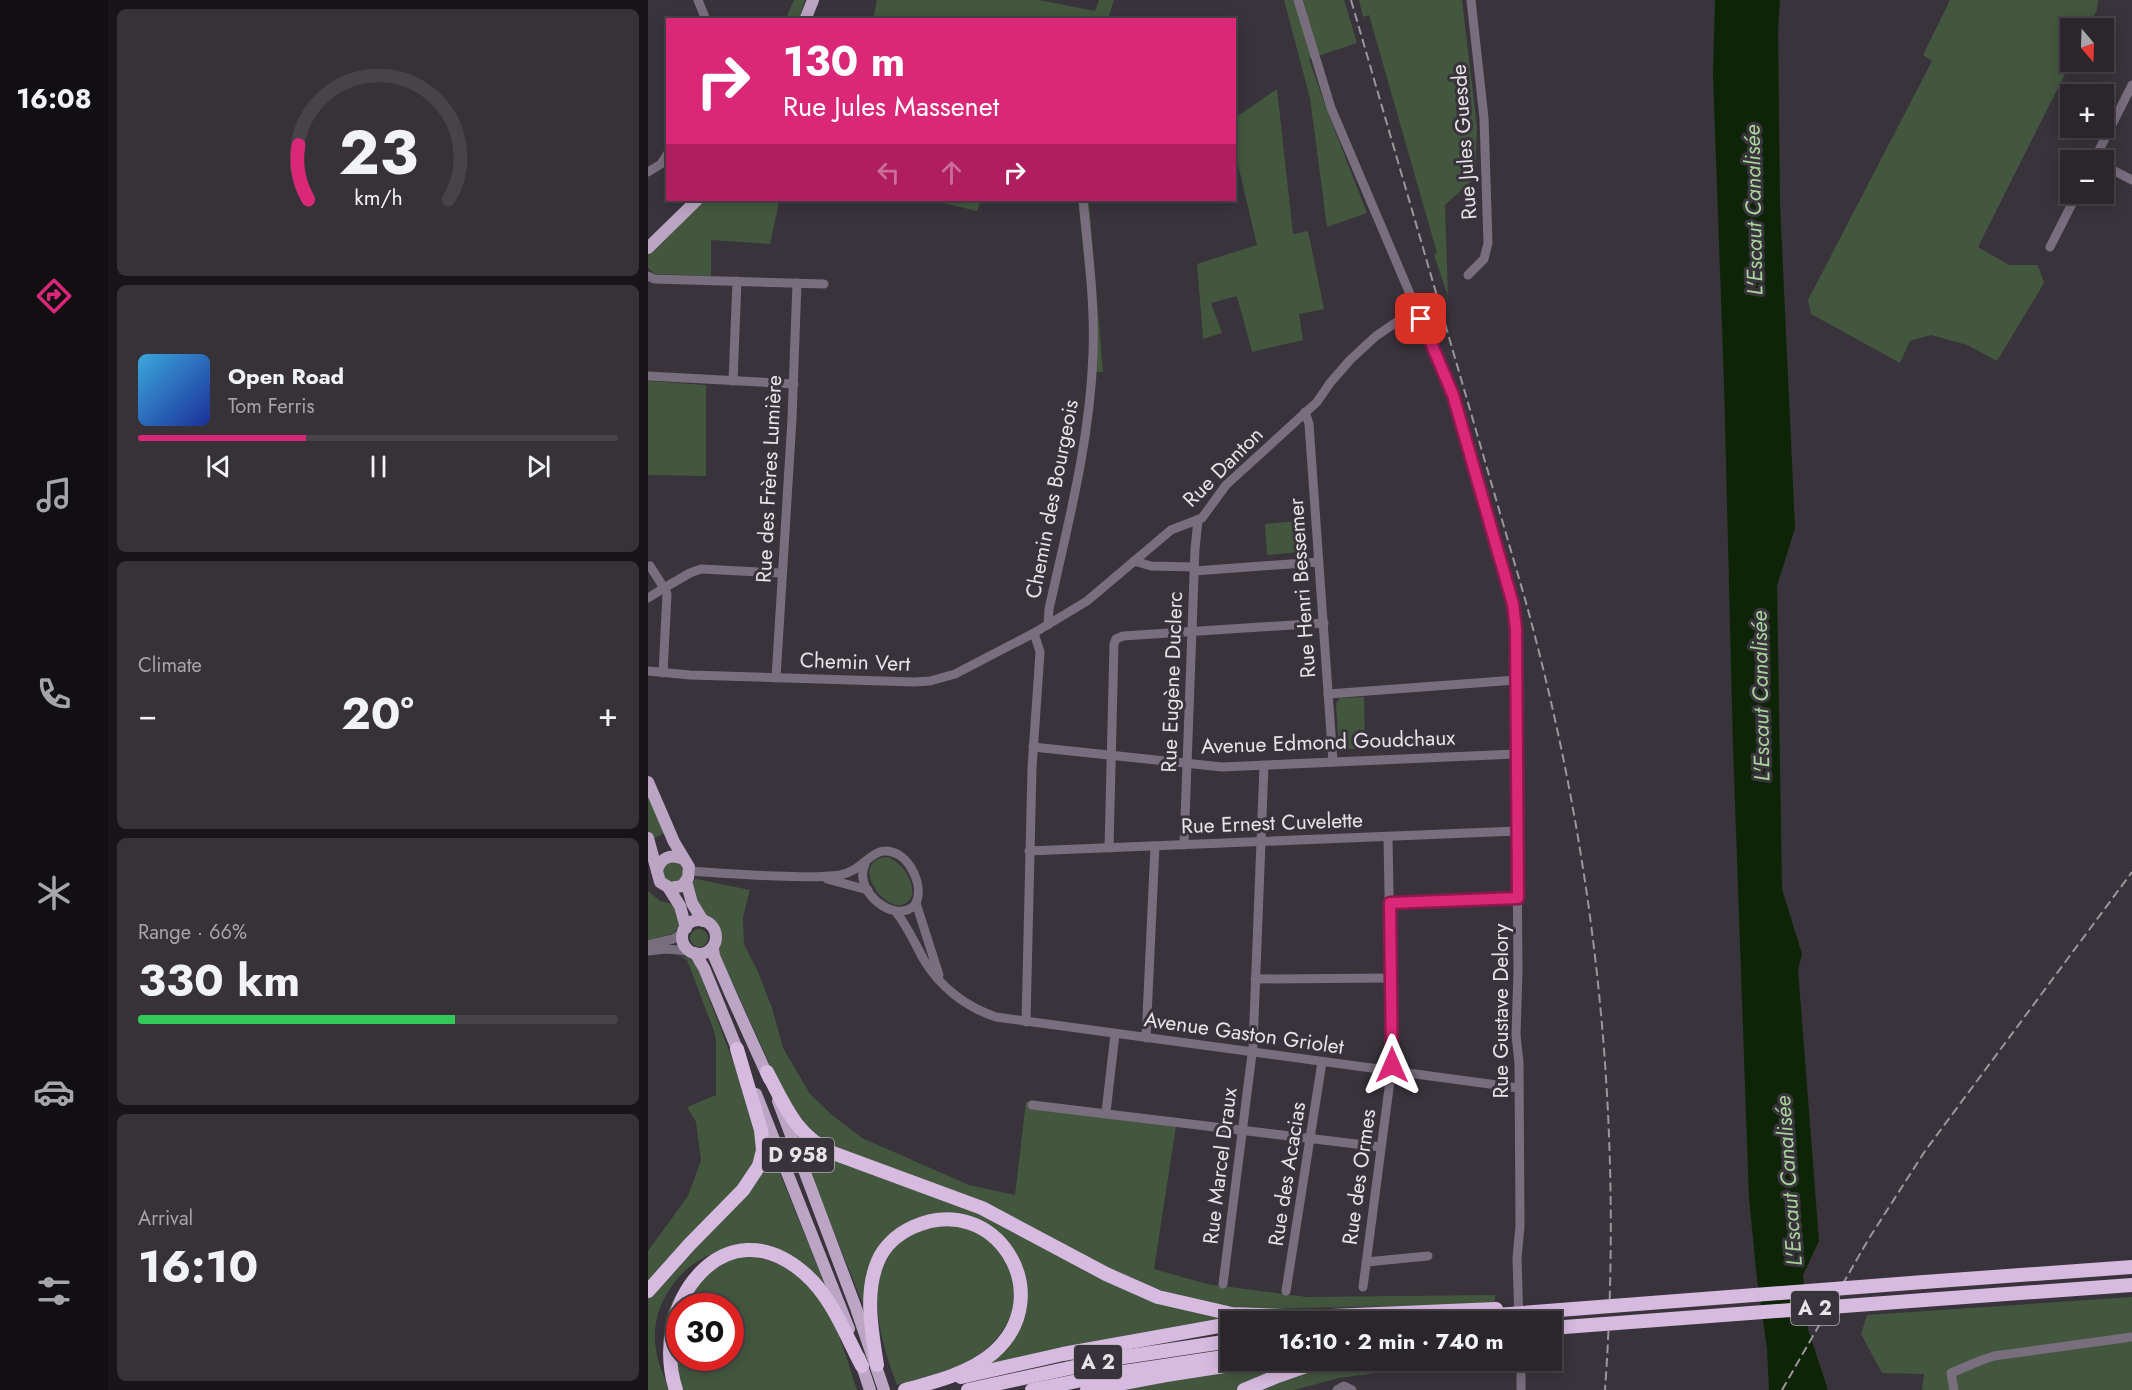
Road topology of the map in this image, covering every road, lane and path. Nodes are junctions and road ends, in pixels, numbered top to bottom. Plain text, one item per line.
1 (697, 0) edge
2 (813, 0) edge
3 (1298, 0) edge
4 (1471, 0) edge
5 (700, 18) edge
6 (705, 18) edge
7 (808, 18) edge
8 (2132, 85) edge
9 (2099, 150) edge
10 (666, 156) edge
11 (2114, 171) edge
12 (648, 172) edge
13 (2132, 180) edge
14 (687, 201) edge
15 (696, 201) edge
16 (1083, 201) edge
17 (2073, 204) edge
18 (648, 241) edge
19 (2050, 248) dead end
20 (648, 249) edge
21 (1468, 275) dead end
22 (648, 276) edge
23 (737, 282) junction
24 (797, 283) junction
25 (824, 284) dead end
26 (1413, 302) junction
27 (1407, 315) junction
28 (1421, 319) junction
29 (648, 376) edge
30 (733, 381) junction
31 (794, 384) junction
32 (1305, 412) junction
33 (1198, 520) junction
34 (1134, 561) junction
35 (1318, 562) junction
36 (648, 567) edge
37 (1194, 569) junction
38 (782, 573) junction
39 (664, 588) junction
40 (648, 598) edge
41 (1324, 623) junction
42 (1048, 625) junction
43 (1192, 632) junction
44 (1034, 633) junction
45 (648, 671) edge
46 (663, 673) junction
47 (776, 678) junction
48 (1516, 680) junction
49 (1328, 694) junction
50 (1033, 747) junction
51 (1516, 754) junction
52 (1111, 756) junction
53 (1333, 762) junction
54 (1187, 764) junction
55 (1264, 765) junction
56 (648, 782) edge
57 (1517, 831) junction
58 (1388, 837) junction
59 (648, 838) edge
60 (1261, 842) junction
61 (1184, 845) junction
62 (1155, 846) junction
63 (1109, 848) junction
64 (1029, 851) junction
65 (683, 859) junction
66 (865, 864) junction
67 (657, 871) junction
68 (688, 876) junction
69 (821, 878) junction
70 (668, 887) junction
71 (868, 891) junction
72 (1518, 898) junction
73 (916, 903) junction
74 (1390, 903) junction
75 (896, 912) junction
76 (703, 921) junction
77 (685, 931) junction
78 (648, 945) edge
79 (713, 947) junction
80 (648, 951) edge
81 (693, 952) junction
82 (1390, 978) junction
83 (1255, 979) junction
84 (942, 982) junction
85 (1031, 1023) junction
86 (1115, 1034) junction
87 (1146, 1038) junction
88 (737, 1050) junction
89 (1252, 1053) junction
90 (1322, 1062) junction
91 (1391, 1071) junction
92 (767, 1072) junction
93 (1519, 1088) junction
94 (1032, 1105) dead end
95 (1106, 1112) junction
96 (1243, 1129) junction
97 (1311, 1138) junction
98 (1382, 1147) junction
99 (1428, 1256) dead end
100 (1366, 1262) junction
101 (2132, 1267) edge
102 (1223, 1284) dead end
103 (2132, 1285) edge
104 (1363, 1287) dead end
105 (1286, 1291) dead end
106 (648, 1292) edge
107 (672, 1293) edge
108 (1220, 1311) edge
109 (1504, 1311) edge
110 (1519, 1311) edge
111 (659, 1324) dead end
112 (1220, 1326) edge
113 (1562, 1328) edge
114 (2132, 1337) edge
115 (1220, 1343) edge
116 (1220, 1357) edge
117 (1220, 1367) edge
118 (878, 1371) junction
119 (1291, 1371) edge
120 (1521, 1371) edge
121 (866, 1378) edge
122 (922, 1385) junction
123 (676, 1390) edge
124 (884, 1390) edge
125 (905, 1390) edge
126 (968, 1390) edge
127 (1032, 1390) edge
128 (1087, 1390) edge
129 (1244, 1390) edge
130 (1337, 1390) edge
131 (1352, 1390) edge
132 (1521, 1390) edge
133 (1954, 1390) edge

1 - 5 street
1 - 6 street
2 - 7 main road
3 - 26 street
4 - 21 street, Rue Jules Guesde
8 - 9 street
10 - 12 street
11 - 13 street
14 - 18 main road
15 - 20 main road
16 - 42 street, Chemin des Bourgeois
17 - 19 street
22 - 23 street
23 - 24 street
23 - 30 street
24 - 25 street
24 - 31 street, Rue des Frères Lumière
26 - 27 street
26 - 28 street
27 - 28 street
27 - 32 street, Rue Danton
28 - 48 street, Rue Gustave Delory
29 - 30 street
30 - 31 street
31 - 38 street, Rue des Frères Lumière
32 - 33 street, Rue Danton
32 - 35 street, Rue Henri Bessemer
33 - 34 street, Rue Danton
33 - 37 street, Rue Eugène Duclerc
34 - 37 street
34 - 42 street, Rue Danton
35 - 37 street
35 - 41 street, Rue Henri Bessemer
36 - 39 street
37 - 43 street, Rue Eugène Duclerc
38 - 39 street
38 - 47 street, Rue des Frères Lumière
39 - 40 street
39 - 46 street
41 - 43 street
41 - 49 street, Rue Henri Bessemer
42 - 44 street, Chemin Vert
43 - 52 street
43 - 54 street, Rue Eugène Duclerc
44 - 47 street, Chemin Vert
44 - 50 street
45 - 46 street, Chemin Vert
46 - 47 street, Chemin Vert
48 - 49 street
48 - 51 street, Rue Gustave Delory
49 - 53 street, Rue Henri Bessemer
50 - 52 street, Avenue Edmond Goudchaux
50 - 64 street
51 - 53 street, Avenue Edmond Goudchaux
51 - 57 street, Rue Gustave Delory
52 - 54 street, Avenue Edmond Goudchaux
52 - 63 street
53 - 55 street, Avenue Edmond Goudchaux
54 - 55 street, Avenue Edmond Goudchaux
54 - 61 street, Rue Eugène Duclerc
55 - 60 street, Rue Marcel Draux
56 - 65 main road
57 - 58 street, Rue Ernest Cuvelette
57 - 72 street, Rue Gustave Delory
58 - 60 street, Rue Ernest Cuvelette
58 - 74 street, Rue des Ormes
59 - 67 main road
60 - 61 street, Rue Ernest Cuvelette
60 - 83 street, Rue Marcel Draux
61 - 62 street, Rue Ernest Cuvelette
62 - 63 street, Rue Ernest Cuvelette
62 - 87 street
63 - 64 street, Rue Ernest Cuvelette
64 - 85 street
65 - 67 main road
65 - 68 main road
66 - 69 street
66 - 71 street
66 - 73 street
67 - 70 main road
68 - 69 street
68 - 70 main road
68 - 76 main road
69 - 71 street
70 - 77 main road
71 - 75 street
72 - 74 street
72 - 93 street, Rue Gustave Delory
73 - 75 street
73 - 84 street
74 - 82 street, Rue des Ormes
75 - 84 street, Avenue Gaston Griolet
76 - 77 main road
76 - 79 main road
77 - 78 street
77 - 81 main road
79 - 81 main road
79 - 92 main road, D 958
80 - 81 street
81 - 88 main road, D 958
82 - 83 street
82 - 91 street, Rue des Ormes
83 - 89 street, Rue Marcel Draux
84 - 85 street, Avenue Gaston Griolet
85 - 86 street, Avenue Gaston Griolet
86 - 87 street, Avenue Gaston Griolet
86 - 95 street
87 - 89 street, Avenue Gaston Griolet
88 - 106 highway
88 - 121 main road, D 958
89 - 90 street, Avenue Gaston Griolet
89 - 96 street, Rue Marcel Draux
90 - 91 street, Avenue Gaston Griolet
90 - 97 street, Rue des Acacias
91 - 93 street, Avenue Gaston Griolet
91 - 98 street, Rue des Ormes
92 - 108 highway
92 - 118 main road, D 958
93 - 110 street, Rue Gustave Delory
94 - 95 street
95 - 96 street
96 - 97 street
96 - 102 street, Rue Marcel Draux
97 - 98 street
97 - 105 street, Rue des Acacias
98 - 100 street, Rue des Ormes
99 - 100 street
100 - 104 street, Rue des Ormes
101 - 109 highway, A 2, bridge
103 - 113 highway, A 2, bridge
107 - 121 highway
111 - 123 highway
112 - 122 highway
114 - 133 street
115 - 126 highway, A 2
116 - 127 highway, A 2
117 - 128 highway
118 - 122 highway
118 - 124 main road, D 958
119 - 129 highway
120 - 132 street
122 - 125 highway
130 - 131 street

